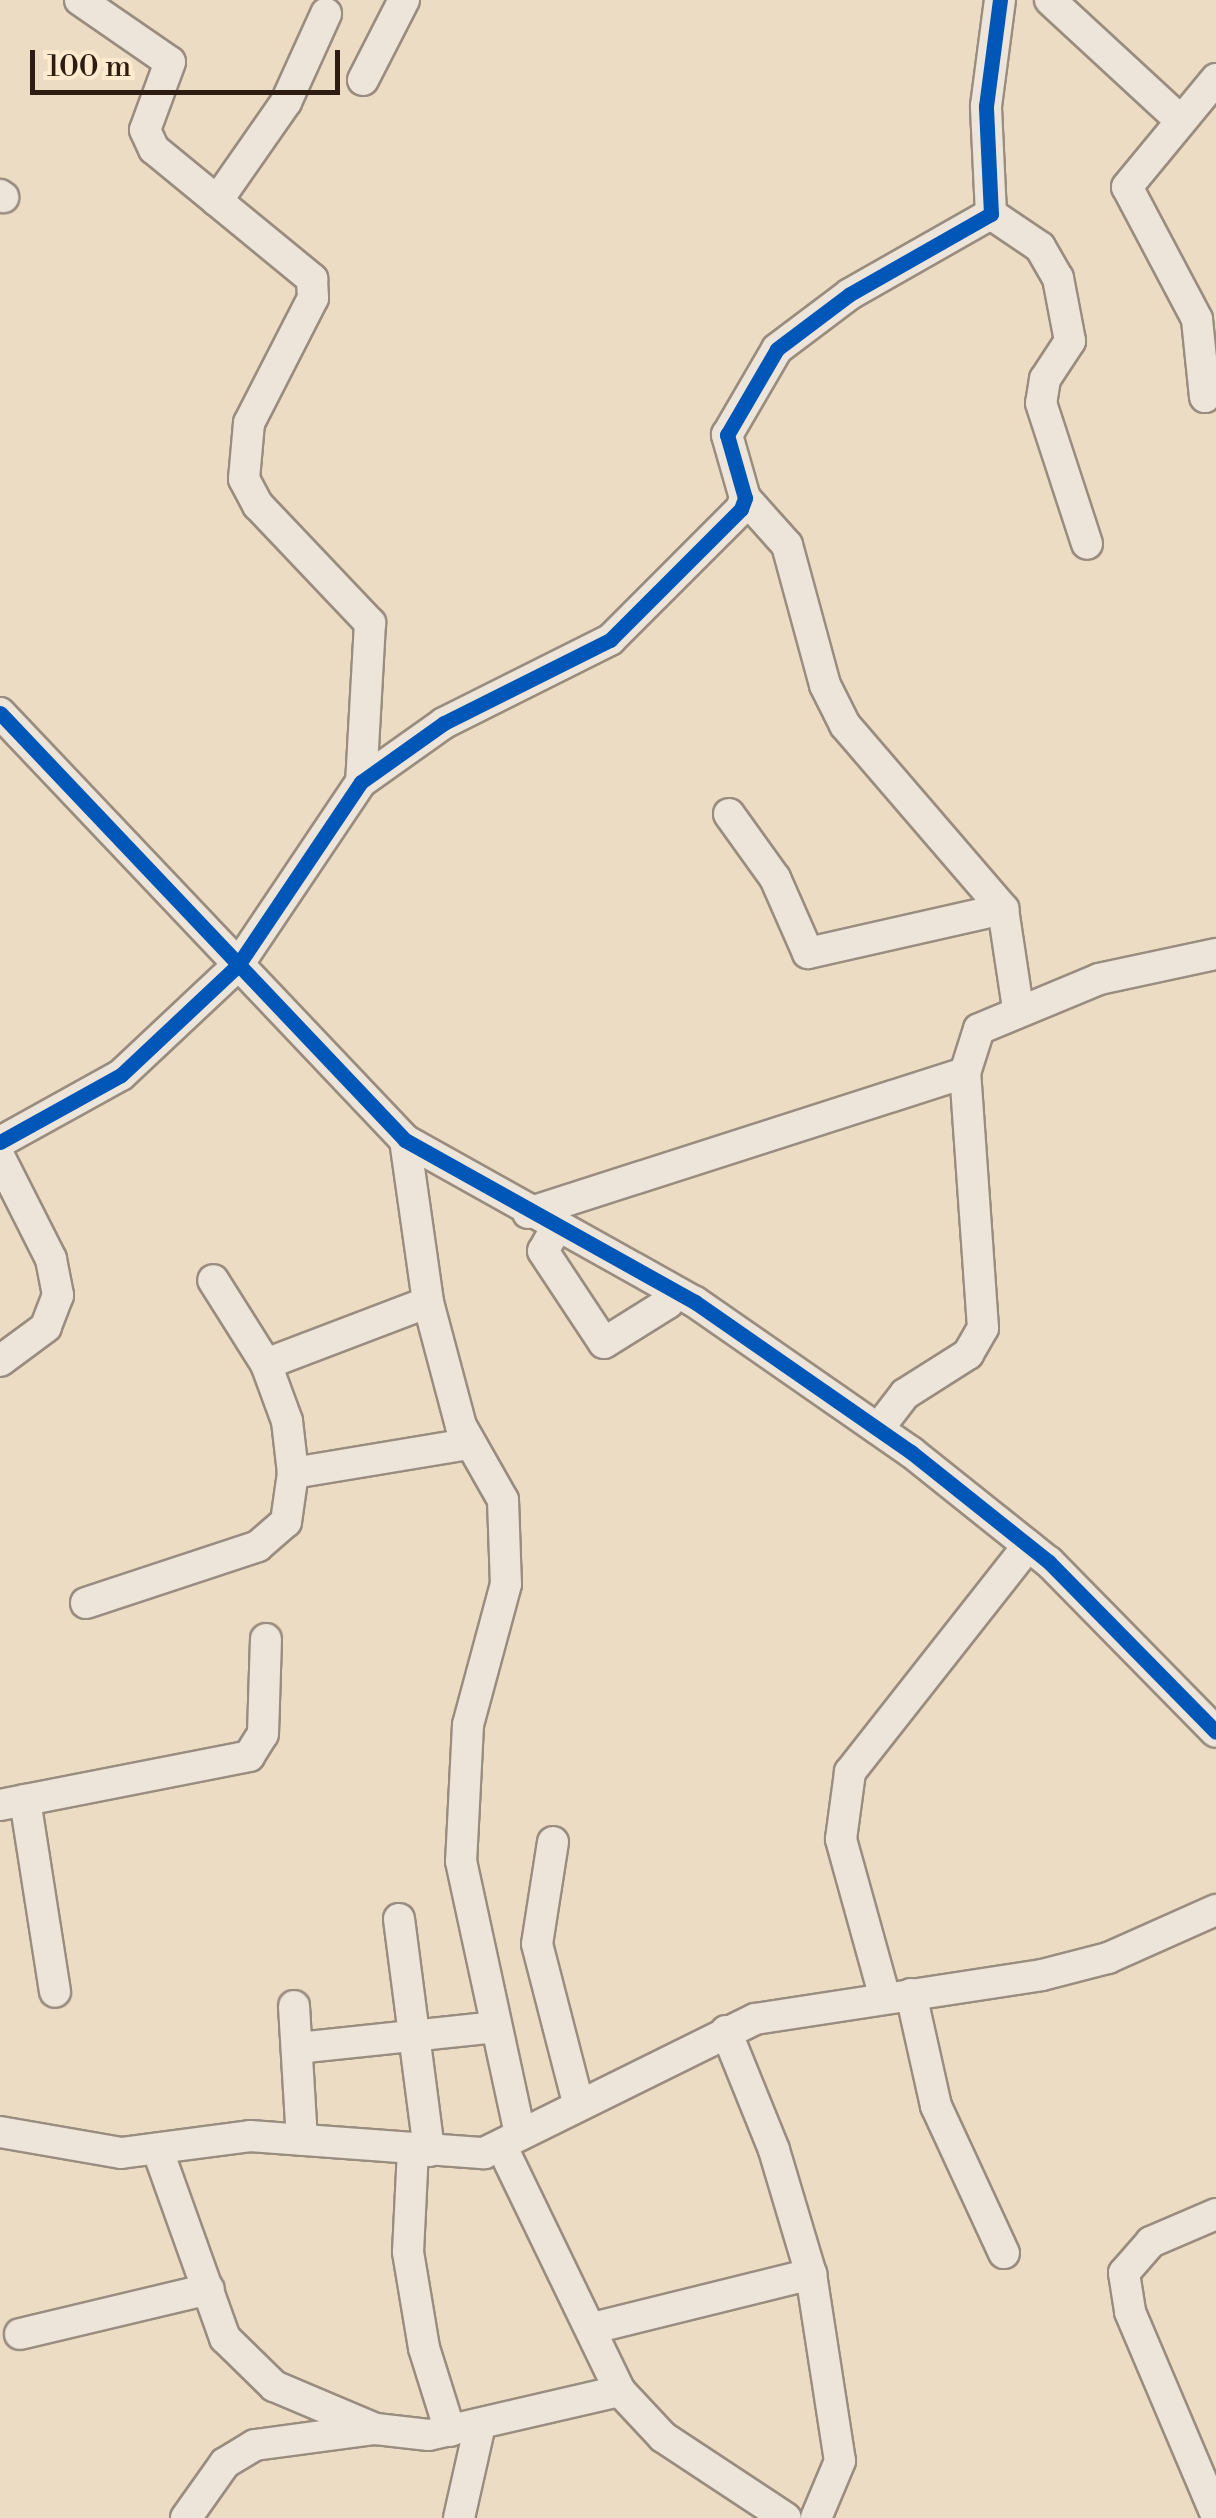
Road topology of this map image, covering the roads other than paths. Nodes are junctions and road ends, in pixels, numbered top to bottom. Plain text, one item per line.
1 (80, 0) edge
2 (404, 0) edge
3 (1000, 0) edge
4 (1050, 0) edge
5 (326, 14) dead end
6 (1216, 79) edge
7 (363, 80) dead end
8 (1178, 118) junction
9 (216, 200) junction
10 (991, 214) junction
11 (1207, 319) edge
12 (1204, 398) dead end
13 (745, 498) junction
14 (1087, 544) dead end
15 (0, 713) edge
16 (361, 782) junction
17 (729, 814) dead end
18 (1003, 909) junction
19 (1216, 954) edge
20 (238, 965) junction
21 (1018, 1008) junction
22 (966, 1073) junction
23 (405, 1140) junction
24 (0, 1142) edge
25 (0, 1158) edge
26 (528, 1213) junction
27 (556, 1228) junction
28 (214, 1280) dead end
29 (666, 1286) junction
30 (428, 1302) junction
31 (0, 1361) edge
32 (266, 1364) junction
33 (878, 1429) junction
34 (468, 1444) junction
35 (293, 1473) junction
36 (1028, 1546) junction
37 (86, 1604) dead end
38 (266, 1639) dead end
39 (1216, 1732) edge
40 (12, 1802) edge
41 (553, 1842) dead end
42 (1216, 1910) edge
43 (399, 1919) dead end
44 (55, 1992) dead end
45 (898, 1996) junction
46 (294, 2006) dead end
47 (496, 2027) junction
48 (726, 2031) junction
49 (414, 2039) junction
50 (296, 2048) junction
51 (579, 2106) junction
52 (0, 2132) edge
53 (302, 2140) junction
54 (511, 2141) junction
55 (421, 2150) junction
56 (158, 2152) junction
57 (1216, 2214) edge
58 (1004, 2253) dead end
59 (811, 2274) junction
60 (209, 2290) junction
61 (593, 2328) junction
62 (20, 2334) dead end
63 (620, 2391) junction
64 (465, 2428) junction
65 (376, 2429) junction
66 (1216, 2515) edge
67 (186, 2518) edge
68 (460, 2518) edge
69 (786, 2518) edge
70 (816, 2518) edge

1 - 9 street
2 - 7 street
3 - 10 street
4 - 8 street
5 - 9 street
6 - 8 street
8 - 11 street
9 - 16 street
10 - 13 street
10 - 14 street
11 - 12 street
13 - 16 street
13 - 18 street
15 - 20 street
16 - 20 street
17 - 18 street
18 - 21 street
19 - 21 street
20 - 23 street
20 - 24 street
21 - 22 street
22 - 26 street
22 - 33 street
23 - 26 street
23 - 30 street
25 - 31 street
26 - 27 street
27 - 29 street
27 - 29 street
28 - 32 street
29 - 33 street
30 - 32 street
30 - 34 street
32 - 35 street
33 - 36 street
34 - 35 street
34 - 47 street
35 - 37 street
36 - 39 street
36 - 45 street
38 - 40 street
40 - 44 street
41 - 51 street
42 - 45 street
43 - 49 street
45 - 48 street
45 - 58 street
46 - 50 street
47 - 49 street
47 - 54 street
48 - 51 street
48 - 59 street
49 - 50 street
49 - 55 street
50 - 53 street
51 - 54 street
52 - 56 street
53 - 55 street
53 - 56 street
54 - 55 street
54 - 61 street
55 - 64 street
56 - 60 street
57 - 66 street
59 - 61 street
59 - 70 street
60 - 62 street
60 - 65 street
61 - 63 street
63 - 64 street
63 - 69 street
64 - 65 street
64 - 68 street
65 - 67 street

